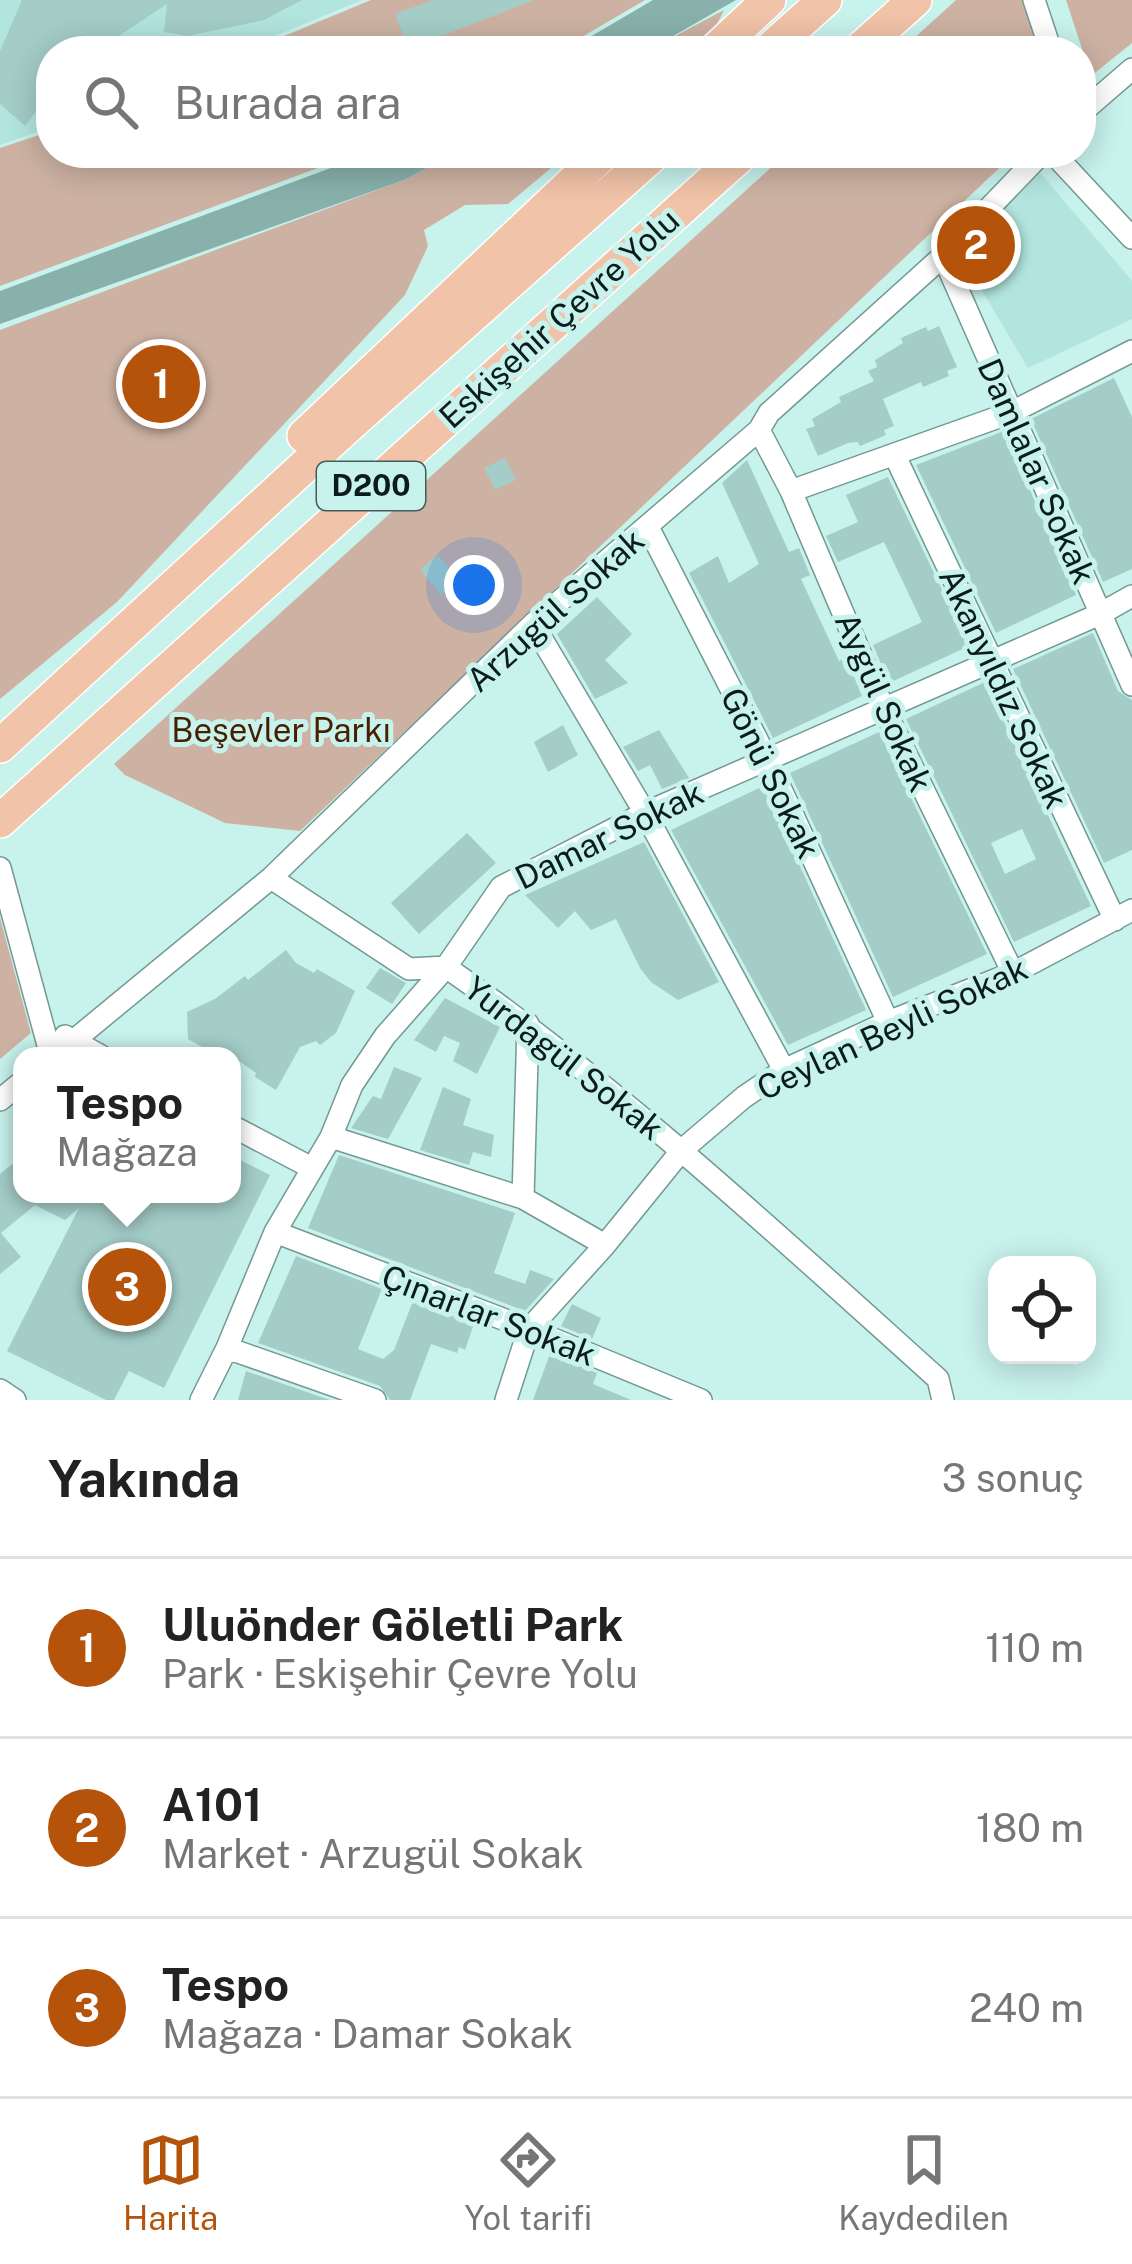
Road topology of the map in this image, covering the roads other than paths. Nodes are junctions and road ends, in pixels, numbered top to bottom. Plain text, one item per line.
1 (769, 0) edge
2 (825, 0) edge
3 (915, 0) edge
4 (1034, 0) edge
5 (730, 36) edge
6 (785, 36) edge
7 (875, 36) edge
8 (1046, 36) edge
9 (1132, 69) edge
10 (1096, 100) edge
11 (588, 168) edge
12 (638, 168) edge
13 (726, 168) edge
14 (1028, 168) edge
15 (1067, 168) edge
16 (1132, 238) edge
17 (943, 256) junction
18 (1129, 359) edge
19 (1010, 413) junction
20 (759, 430) junction
21 (895, 456) junction
22 (791, 491) junction
23 (648, 527) junction
24 (1132, 596) edge
25 (147, 611) junction
26 (1100, 614) junction
27 (533, 624) junction
28 (990, 661) junction
29 (1132, 685) edge
30 (884, 709) junction
31 (8, 737) edge
32 (768, 760) junction
33 (645, 814) junction
34 (0, 821) edge
35 (0, 868) edge
36 (271, 878) junction
37 (1124, 915) edge
38 (446, 967) junction
39 (1013, 973) junction
40 (889, 1022) junction
41 (42, 1023) junction
42 (528, 1024) junction
43 (76, 1042) junction
44 (50, 1047) edge
45 (68, 1047) edge
46 (85, 1047) edge
47 (784, 1070) junction
48 (241, 1131) edge
49 (331, 1137) junction
50 (682, 1150) junction
51 (310, 1167) junction
52 (523, 1198) junction
53 (275, 1232) junction
54 (605, 1245) junction
55 (529, 1329) junction
56 (227, 1348) junction
57 (940, 1389) edge
58 (0, 1390) edge
59 (15, 1400) edge
60 (201, 1400) edge
61 (375, 1400) edge
62 (506, 1400) edge
63 (701, 1400) edge
64 (920, 1400) edge

1 - 5 highway
2 - 6 highway
3 - 7 highway
4 - 8 street
9 - 10 street
11 - 25 highway
12 - 25 highway, Eskişehir Çevre Yolu / D200
13 - 34 highway, Eskişehir Çevre Yolu / D200
14 - 17 street, Arzugül Sokak
15 - 16 street
17 - 19 street, Damlalar Sokak
17 - 20 street, Arzugül Sokak
18 - 19 street
19 - 21 street
19 - 26 street, Damlalar Sokak
20 - 22 street, Aygül Sokak
20 - 23 street, Arzugül Sokak
21 - 22 street
21 - 28 street, Akanyıldız Sokak
22 - 30 street, Aygül Sokak
23 - 27 street, Arzugül Sokak
23 - 32 street, Gönü Sokak
24 - 26 street, Damar Sokak
25 - 31 highway, Eskişehir Çevre Yolu / D200
26 - 28 street, Damar Sokak
26 - 29 street, Damlalar Sokak
27 - 33 street
27 - 36 street, Arzugül Sokak
28 - 30 street, Damar Sokak
28 - 37 street, Akanyıldız Sokak
30 - 32 street, Damar Sokak
30 - 39 street, Aygül Sokak
32 - 33 street, Damar Sokak
32 - 40 street, Gönü Sokak
33 - 38 street, Damar Sokak
33 - 47 street
35 - 41 street
36 - 38 street
36 - 43 street, Arzugül Sokak
37 - 39 street, Ceylan Beyli Sokak
38 - 42 street, Yurdagül Sokak
38 - 49 street, Damar Sokak
39 - 40 street, Ceylan Beyli Sokak
40 - 47 street, Ceylan Beyli Sokak
41 - 43 street
41 - 44 street
42 - 50 street, Yurdagül Sokak
42 - 52 street
43 - 45 street, Arzugül Sokak
43 - 46 street
47 - 50 street, Ceylan Beyli Sokak
48 - 51 street
49 - 51 street, Damar Sokak
49 - 52 street
50 - 54 street, Ceylan Beyli Sokak
50 - 57 street, Yurdagül Sokak
51 - 53 street, Damar Sokak
52 - 54 street
53 - 55 street, Çınarlar Sokak
53 - 56 street, Damar Sokak
54 - 55 street, Ceylan Beyli Sokak
55 - 62 street, Ceylan Beyli Sokak
55 - 63 street, Çınarlar Sokak
56 - 60 street, Damar Sokak
56 - 61 street
57 - 64 street
58 - 59 street

